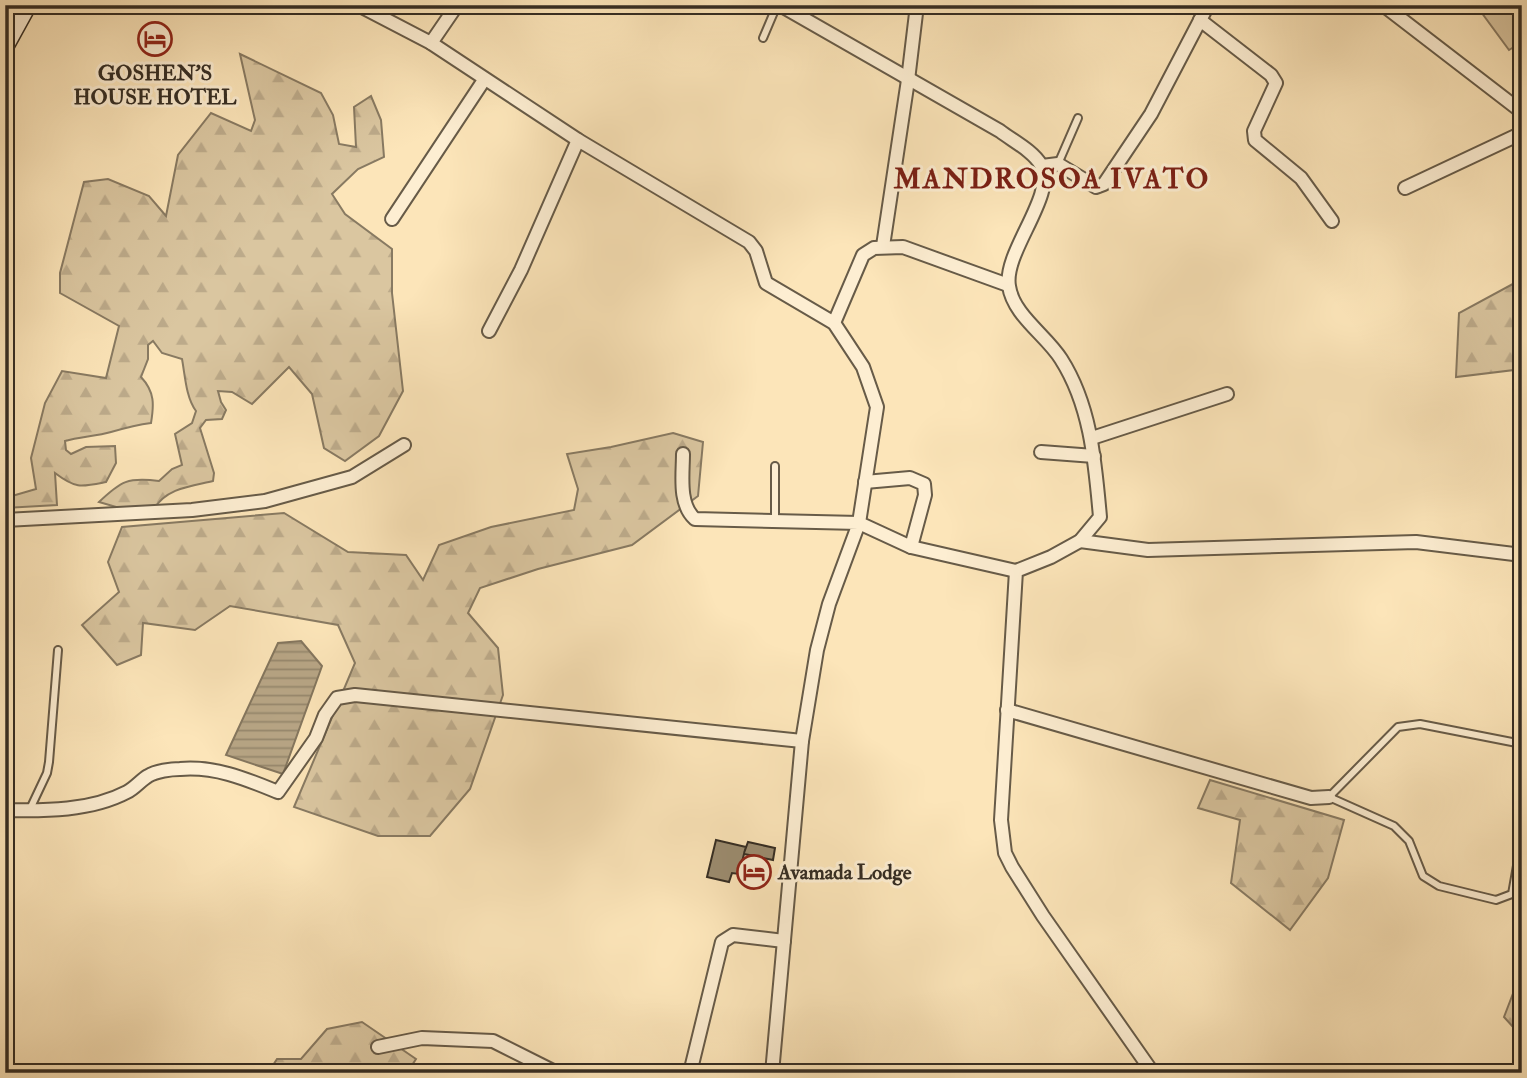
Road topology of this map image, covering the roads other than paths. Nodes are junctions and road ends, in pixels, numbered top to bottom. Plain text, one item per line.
1 (27, 5) edge
2 (457, 5) edge
3 (779, 5) edge
4 (917, 5) edge
5 (1208, 5) edge
6 (1383, 5) edge
7 (363, 6) edge
8 (1200, 20) junction
9 (763, 38) dead end
10 (431, 43) junction
11 (5, 44) edge
12 (484, 80) junction
13 (908, 80) junction
14 (1522, 112) edge
15 (1078, 118) dead end
16 (1522, 134) edge
17 (578, 140) junction
18 (1058, 164) junction
19 (1042, 166) junction
20 (1405, 188) dead end
21 (392, 219) dead end
22 (1332, 221) dead end
23 (883, 246) junction
24 (1008, 285) junction
25 (835, 323) junction
26 (489, 331) dead end
27 (1227, 394) dead end
28 (1092, 438) junction
29 (404, 444) dead end
30 (1041, 452) dead end
31 (683, 454) dead end
32 (1094, 456) junction
33 (775, 466) dead end
34 (865, 482) junction
35 (5, 520) edge
36 (775, 521) junction
37 (859, 523) junction
38 (1080, 541) junction
39 (911, 547) junction
40 (1522, 555) edge
41 (1016, 571) junction
42 (58, 650) dead end
43 (1007, 710) junction
44 (802, 741) junction
45 (1522, 744) edge
46 (1329, 797) junction
47 (5, 810) edge
48 (29, 811) junction
49 (1519, 854) dead end
50 (785, 941) junction
51 (378, 1047) dead end
52 (557, 1073) edge
53 (690, 1073) edge
54 (772, 1073) edge
55 (1153, 1073) edge

1 - 11 main road
2 - 10 street
3 - 9 lane
3 - 13 street
4 - 13 street
5 - 8 street
6 - 14 street
7 - 10 street
8 - 18 street
8 - 22 street
10 - 12 street
12 - 17 street
12 - 21 street
13 - 19 street
13 - 23 street
15 - 18 lane
16 - 20 street
17 - 25 street
17 - 26 street
18 - 19 street
19 - 24 street
23 - 24 street
23 - 25 street
24 - 28 street
25 - 34 street
27 - 28 street
28 - 32 street
29 - 35 street
30 - 32 street
31 - 36 street
32 - 38 street
33 - 36 lane
34 - 37 street
34 - 39 street
36 - 37 street
37 - 39 street
37 - 44 street
38 - 40 street
38 - 41 street
39 - 41 street
41 - 43 street
42 - 48 lane
43 - 46 street
43 - 55 street
44 - 48 street
44 - 50 street
45 - 46 lane
46 - 49 lane
47 - 48 street
50 - 53 street
50 - 54 street
51 - 52 street

